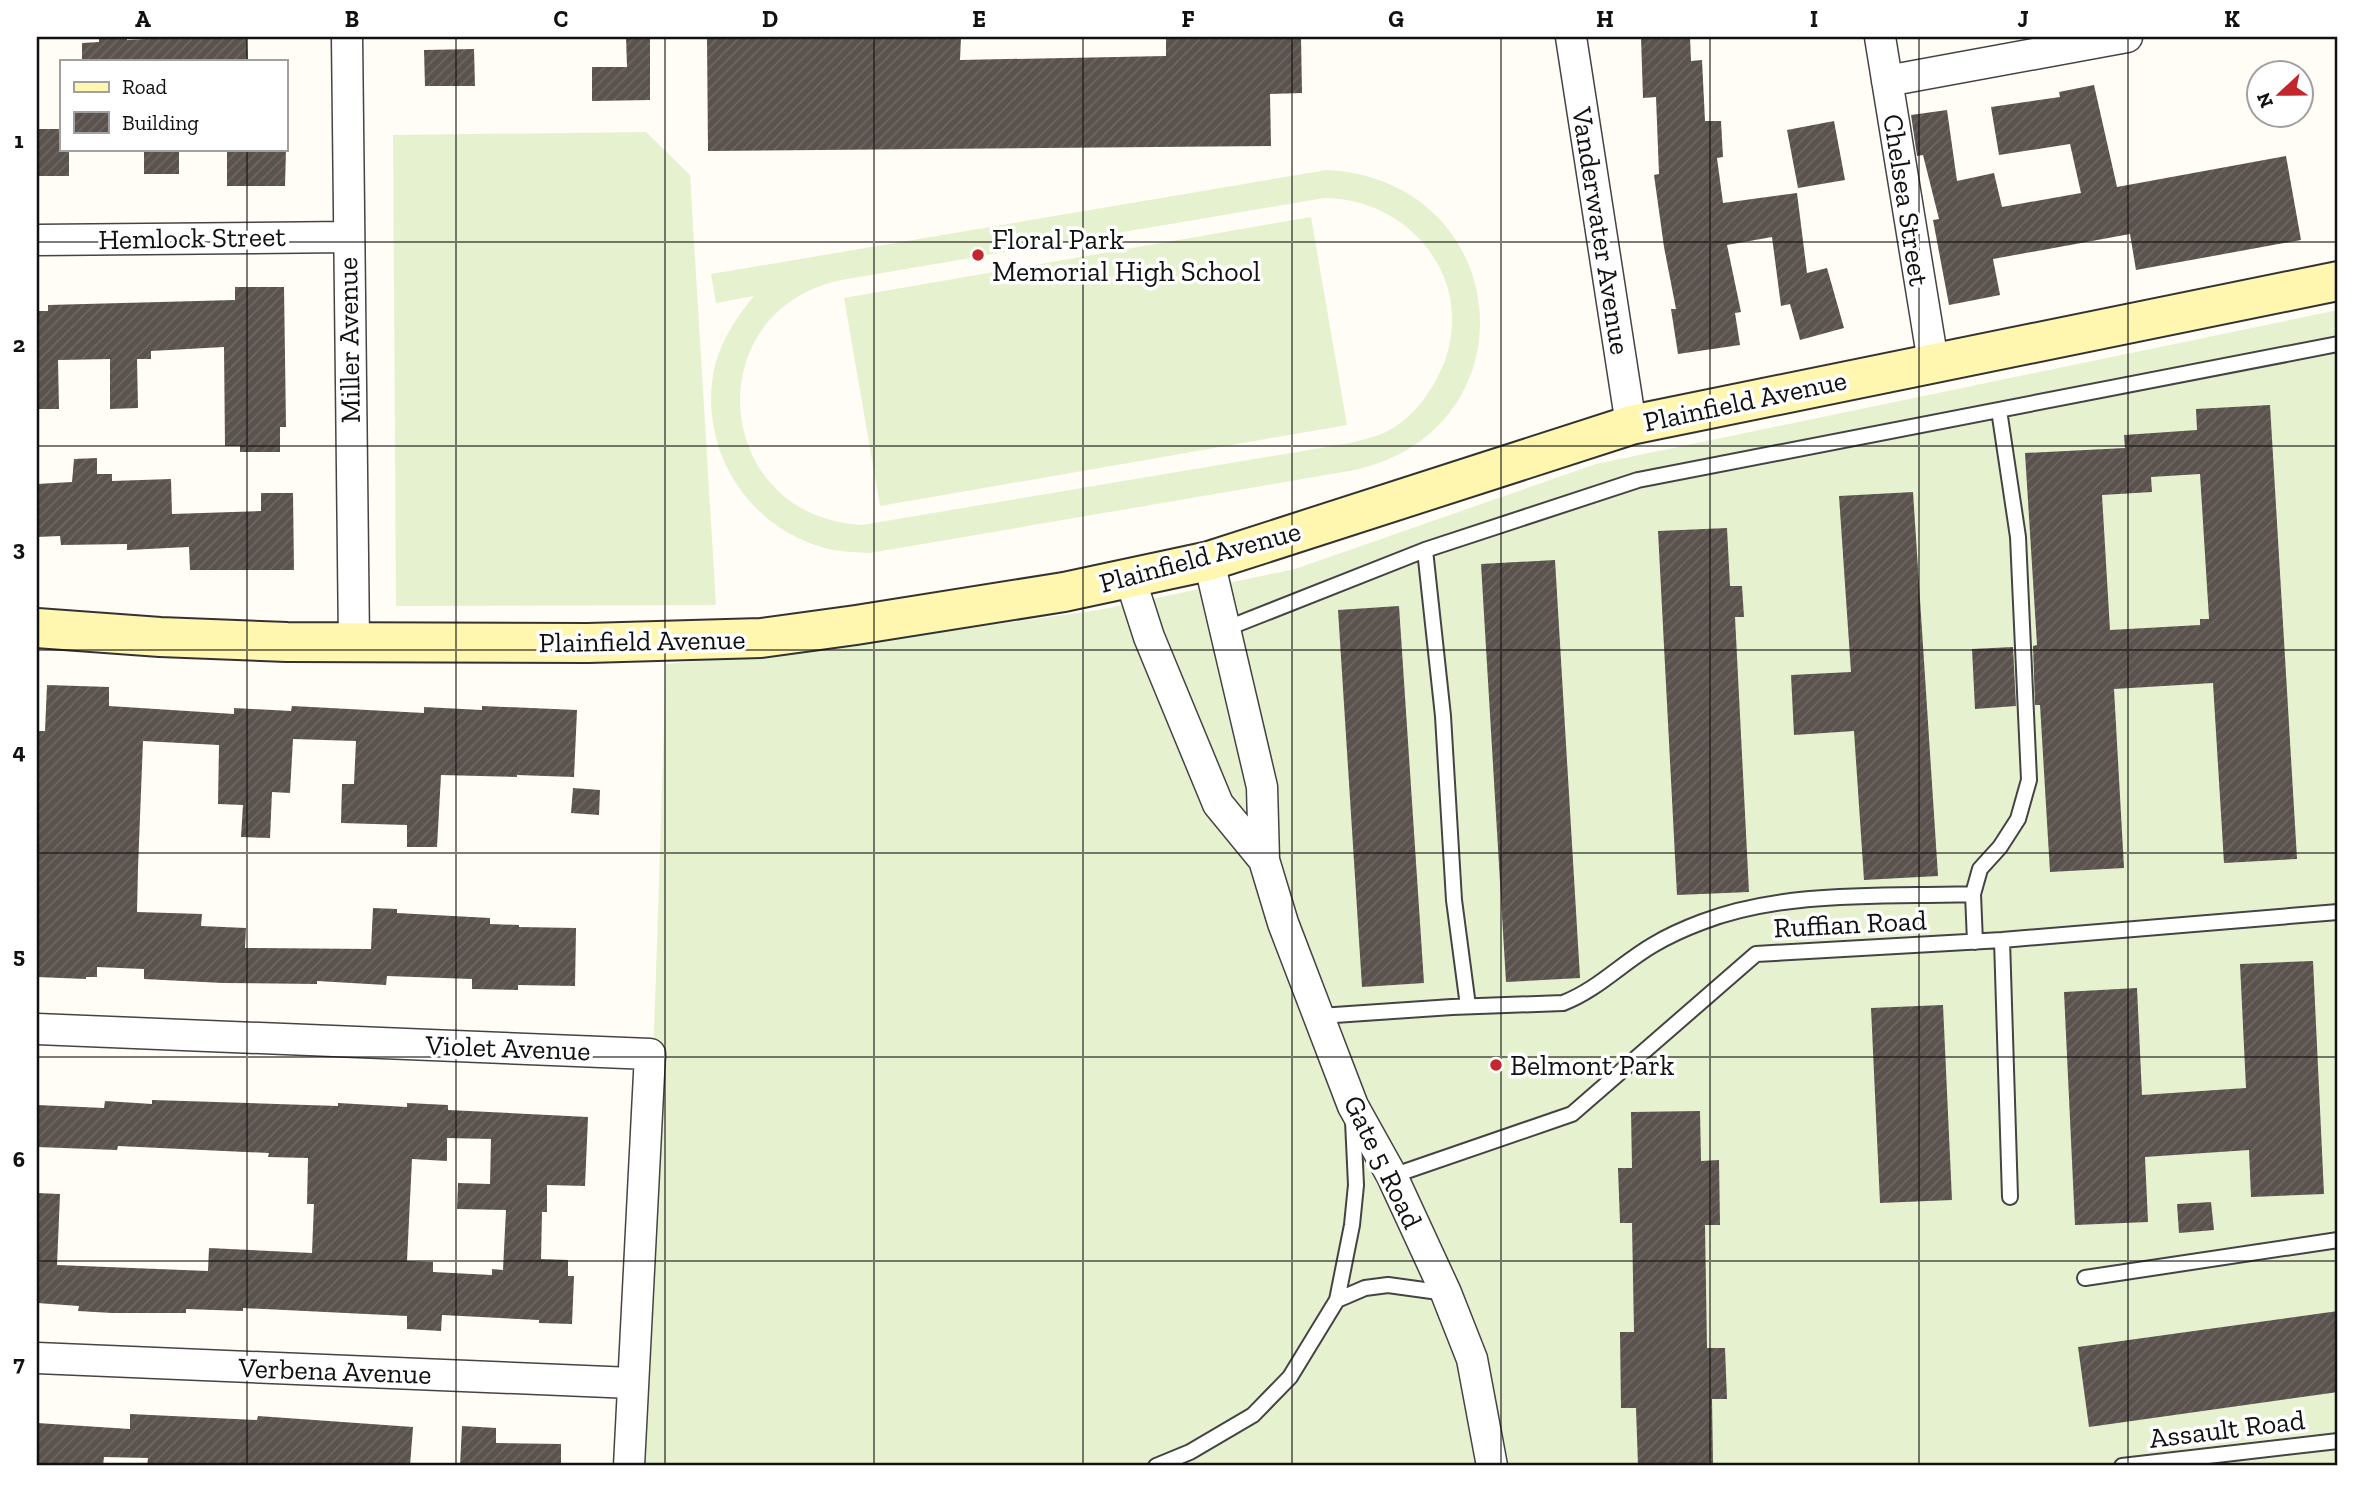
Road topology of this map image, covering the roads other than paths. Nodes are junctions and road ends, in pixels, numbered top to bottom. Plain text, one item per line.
1 (347, 37) edge
2 (1571, 37) edge
3 (1880, 37) edge
4 (2127, 37) edge
5 (1887, 81) junction
6 (348, 237) junction
7 (37, 240) edge
8 (2338, 281) edge
9 (2338, 344) edge
10 (1933, 362) junction
11 (1999, 410) junction
12 (1631, 425) junction
13 (1425, 550) junction
14 (1209, 561) junction
15 (1130, 578) junction
16 (37, 628) edge
17 (1225, 629) junction
18 (354, 643) junction
19 (1265, 860) junction
20 (1973, 894) junction
21 (2338, 912) edge
22 (2002, 940) junction
23 (1975, 942) junction
24 (1468, 1006) junction
25 (1320, 1016) junction
26 (37, 1029) edge
27 (1353, 1106) junction
28 (1392, 1176) junction
29 (2010, 1197) dead end
30 (2338, 1240) edge
31 (2085, 1278) dead end
32 (1446, 1293) junction
33 (1337, 1300) junction
34 (37, 1358) edge
35 (632, 1383) junction
36 (2338, 1441) edge
37 (629, 1466) edge
38 (1156, 1466) edge
39 (1492, 1466) edge
40 (2122, 1466) edge

1 - 6 street, Miller Avenue
2 - 12 street, Vanderwater Avenue
3 - 5 street, Chelsea Street
4 - 5 street
5 - 10 street, Chelsea Street
6 - 7 street, Hemlock Street
6 - 18 street, Miller Avenue
8 - 10 main road, Plainfield Avenue
9 - 11 lane
10 - 12 main road, Plainfield Avenue
11 - 13 lane
11 - 20 lane
12 - 14 main road, Plainfield Avenue
13 - 17 lane
13 - 24 lane
14 - 15 main road, Plainfield Avenue
14 - 17 street, Gate 5 Road
15 - 18 main road, Plainfield Avenue
15 - 19 street, Gate 5 Road
16 - 18 main road, Plainfield Avenue
17 - 19 street, Gate 5 Road
19 - 25 street, Gate 5 Road
20 - 23 lane
20 - 24 lane
21 - 22 lane, Ruffian Road
22 - 23 lane, Ruffian Road
22 - 29 lane
23 - 28 lane, Ruffian Road
24 - 25 lane
25 - 27 street, Gate 5 Road
26 - 35 street, Violet Avenue
27 - 28 street, Gate 5 Road
27 - 33 lane
28 - 32 street, Gate 5 Road
30 - 31 lane
32 - 33 lane
32 - 39 street, Gate 5 Road
33 - 38 lane
34 - 35 street, Verbena Avenue
35 - 37 street
36 - 40 lane, Assault Road

